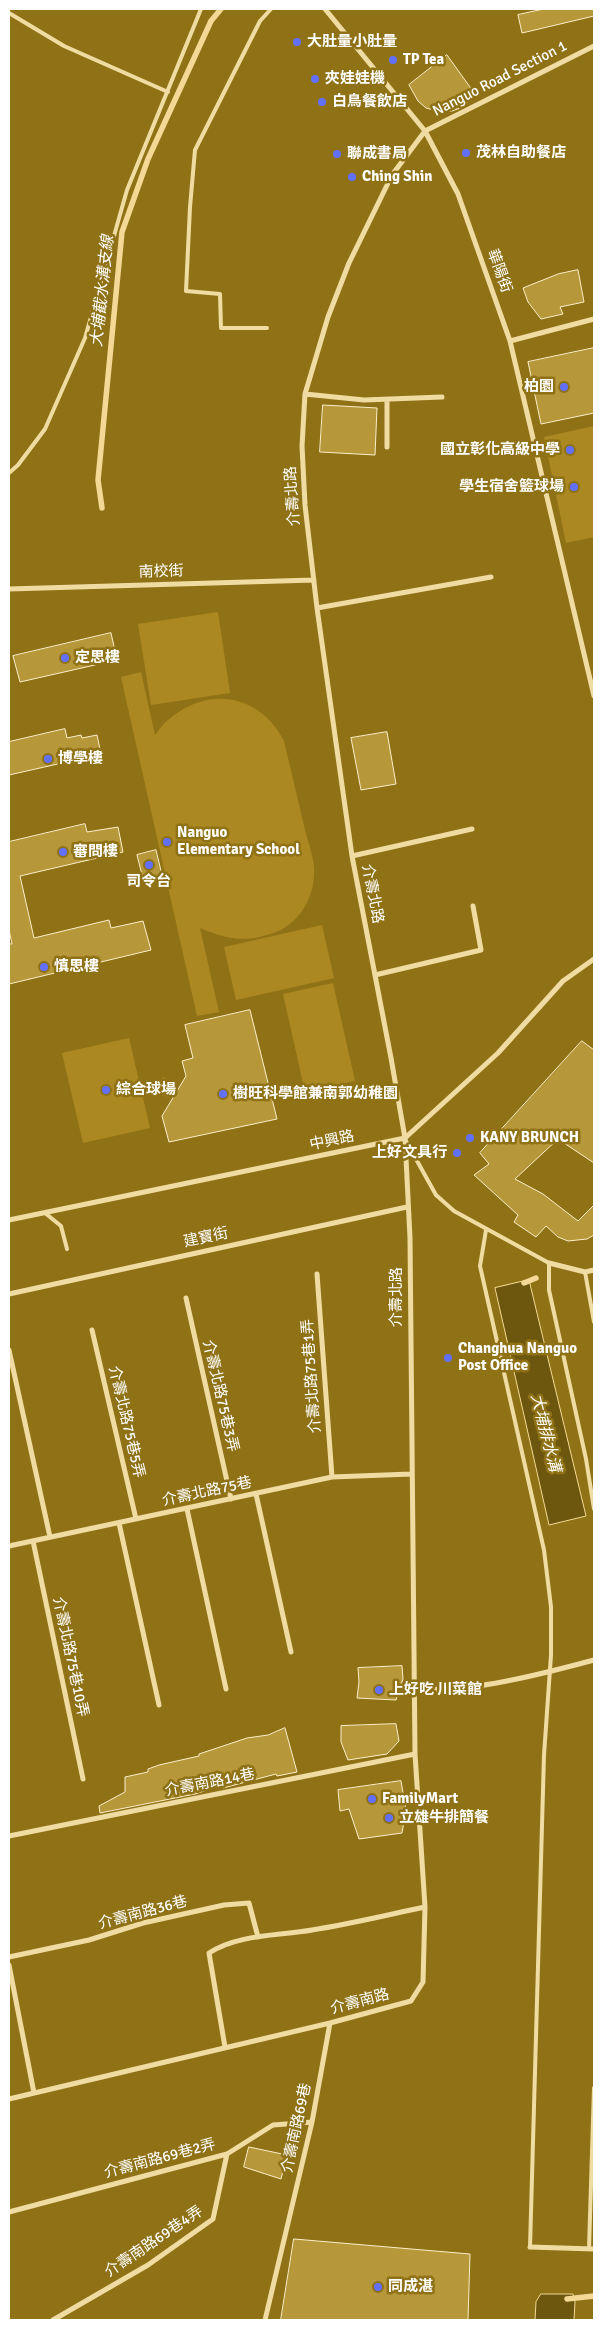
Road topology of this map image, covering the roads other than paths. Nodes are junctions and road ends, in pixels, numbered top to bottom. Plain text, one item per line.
1 (201, 9) edge
2 (271, 9) edge
3 (325, 9) edge
4 (9, 13) edge
5 (594, 46) edge
6 (168, 92) junction
7 (425, 132) junction
8 (594, 319) edge
9 (267, 328) dead end
10 (510, 341) junction
11 (305, 394) junction
12 (442, 397) dead end
13 (387, 400) junction
14 (387, 447) dead end
15 (9, 473) edge
16 (490, 577) dead end
17 (314, 580) junction
18 (9, 589) edge
19 (317, 608) junction
20 (594, 696) edge
21 (472, 830) dead end
22 (352, 856) junction
23 (473, 906) dead end
24 (594, 959) edge
25 (375, 975) junction
26 (405, 1138) junction
27 (407, 1207) junction
28 (45, 1213) junction
29 (9, 1220) edge
30 (486, 1230) junction
31 (67, 1249) dead end
32 (549, 1263) junction
33 (594, 1270) edge
34 (585, 1272) junction
35 (317, 1274) dead end
36 (9, 1294) edge
37 (186, 1298) dead end
38 (594, 1322) edge
39 (92, 1330) dead end
40 (9, 1350) edge
41 (411, 1474) junction
42 (332, 1477) junction
43 (256, 1494) junction
44 (231, 1499) junction
45 (188, 1509) junction
46 (594, 1510) edge
47 (136, 1519) junction
48 (119, 1523) junction
49 (50, 1537) junction
50 (33, 1541) junction
51 (9, 1546) edge
52 (291, 1652) dead end
53 (594, 1660) edge
54 (548, 1672) junction
55 (226, 1689) dead end
56 (416, 1689) junction
57 (159, 1705) dead end
58 (416, 1754) junction
59 (83, 1778) dead end
60 (9, 1836) edge
61 (424, 1907) junction
62 (258, 1937) junction
63 (9, 1957) edge
64 (9, 1965) edge
65 (330, 2023) junction
66 (225, 2047) junction
67 (594, 2088) edge
68 (34, 2093) junction
69 (9, 2099) edge
70 (312, 2122) junction
71 (227, 2154) junction
72 (9, 2212) edge
73 (530, 2247) joint
74 (592, 2249) edge
75 (53, 2320) edge
76 (264, 2320) edge

1 - 6 lane
2 - 9 lane
3 - 7 street, Nanguo Road Section 1
4 - 6 lane
5 - 7 street, Nanguo Road Section 1
6 - 15 lane
7 - 10 street, 華陽街
7 - 11 street, 介壽北路
8 - 10 street
10 - 20 street, 華陽街
11 - 13 street
11 - 17 street, 介壽北路
12 - 13 street
13 - 14 street
16 - 19 street
17 - 18 street, 南校街
17 - 19 street, 介壽北路
19 - 22 street, 介壽北路
21 - 22 street
22 - 25 street, 介壽北路
23 - 25 street
24 - 26 street
25 - 26 street, 介壽北路
26 - 27 street, 介壽北路
26 - 28 street, 中興路
26 - 30 lane
27 - 36 street, 建寶街
27 - 41 street, 介壽北路
28 - 29 street, 中興路
28 - 31 lane
30 - 32 lane
30 - 54 lane
32 - 34 street
32 - 46 lane
33 - 34 street
34 - 38 lane
35 - 42 street, 介壽北路75巷1弄
37 - 44 street, 介壽北路75巷3弄
39 - 47 street, 介壽北路75巷5弄
40 - 49 street
41 - 42 street, 介壽北路75巷
41 - 56 street, 介壽北路
42 - 43 street, 介壽北路75巷
43 - 44 street, 介壽北路75巷
43 - 52 street
44 - 45 street, 介壽北路75巷
45 - 47 street, 介壽北路75巷
45 - 55 street
47 - 48 street, 介壽北路75巷
48 - 49 street, 介壽北路75巷
48 - 57 street
49 - 50 street, 介壽北路75巷
50 - 51 street, 介壽北路75巷
50 - 59 street, 介壽北路75巷10弄
53 - 54 street
54 - 56 street
54 - 73 lane
56 - 58 street, 介壽南路
58 - 60 street, 介壽南路14巷
58 - 61 street, 介壽南路
61 - 62 street
61 - 65 street, 介壽南路
62 - 63 street, 介壽南路36巷
62 - 66 street
64 - 68 street
65 - 66 street, 介壽南路
65 - 70 street, 介壽南路69巷
66 - 68 street, 介壽南路
67 - 74 lane
68 - 69 street, 介壽南路
70 - 71 street, 介壽南路69巷2弄
70 - 76 street, 介壽南路69巷
71 - 72 street, 介壽南路69巷2弄
71 - 75 street, 介壽南路69巷4弄
73 - 74 street

